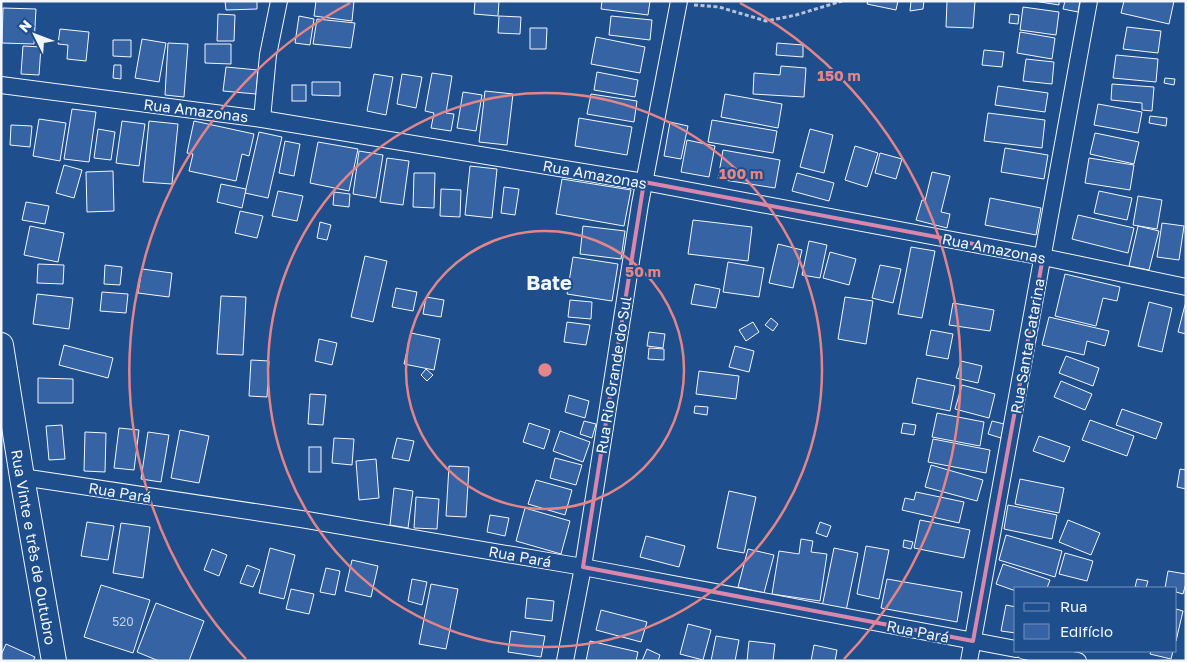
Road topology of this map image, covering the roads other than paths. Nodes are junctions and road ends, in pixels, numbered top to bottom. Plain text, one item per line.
1 (279, 1) edge
2 (1089, 1) edge
3 (678, 2) edge
4 (1, 85) edge
5 (262, 119) junction
6 (644, 182) junction
7 (1043, 257) junction
8 (1186, 287) edge
9 (1, 345) edge
10 (22, 477) junction
11 (583, 567) junction
12 (972, 641) junction
13 (1014, 649) edge
14 (1029, 652) edge
15 (54, 661) edge
16 (565, 661) edge
17 (969, 661) edge
18 (1078, 661) edge

1 - 5 street
2 - 7 street, Rua Santa Catarina
3 - 6 street, Rua Rio Grande do Sul
4 - 5 street, Rua Amazonas
5 - 6 street, Rua Amazonas
6 - 7 street, Rua Amazonas
6 - 11 street, Rua Rio Grande do Sul
7 - 8 street, Rua Amazonas
7 - 12 street, Rua Santa Catarina
9 - 10 street, Rua Vinte e três de Outubro
10 - 11 street, Rua Pará
10 - 15 street, Rua Vinte e três de Outubro
11 - 12 street, Rua Pará
11 - 16 street, Rua Rio Grande do Sul
12 - 13 street, Rua Pará
12 - 17 street, Rua Santa Catarina
14 - 18 street

